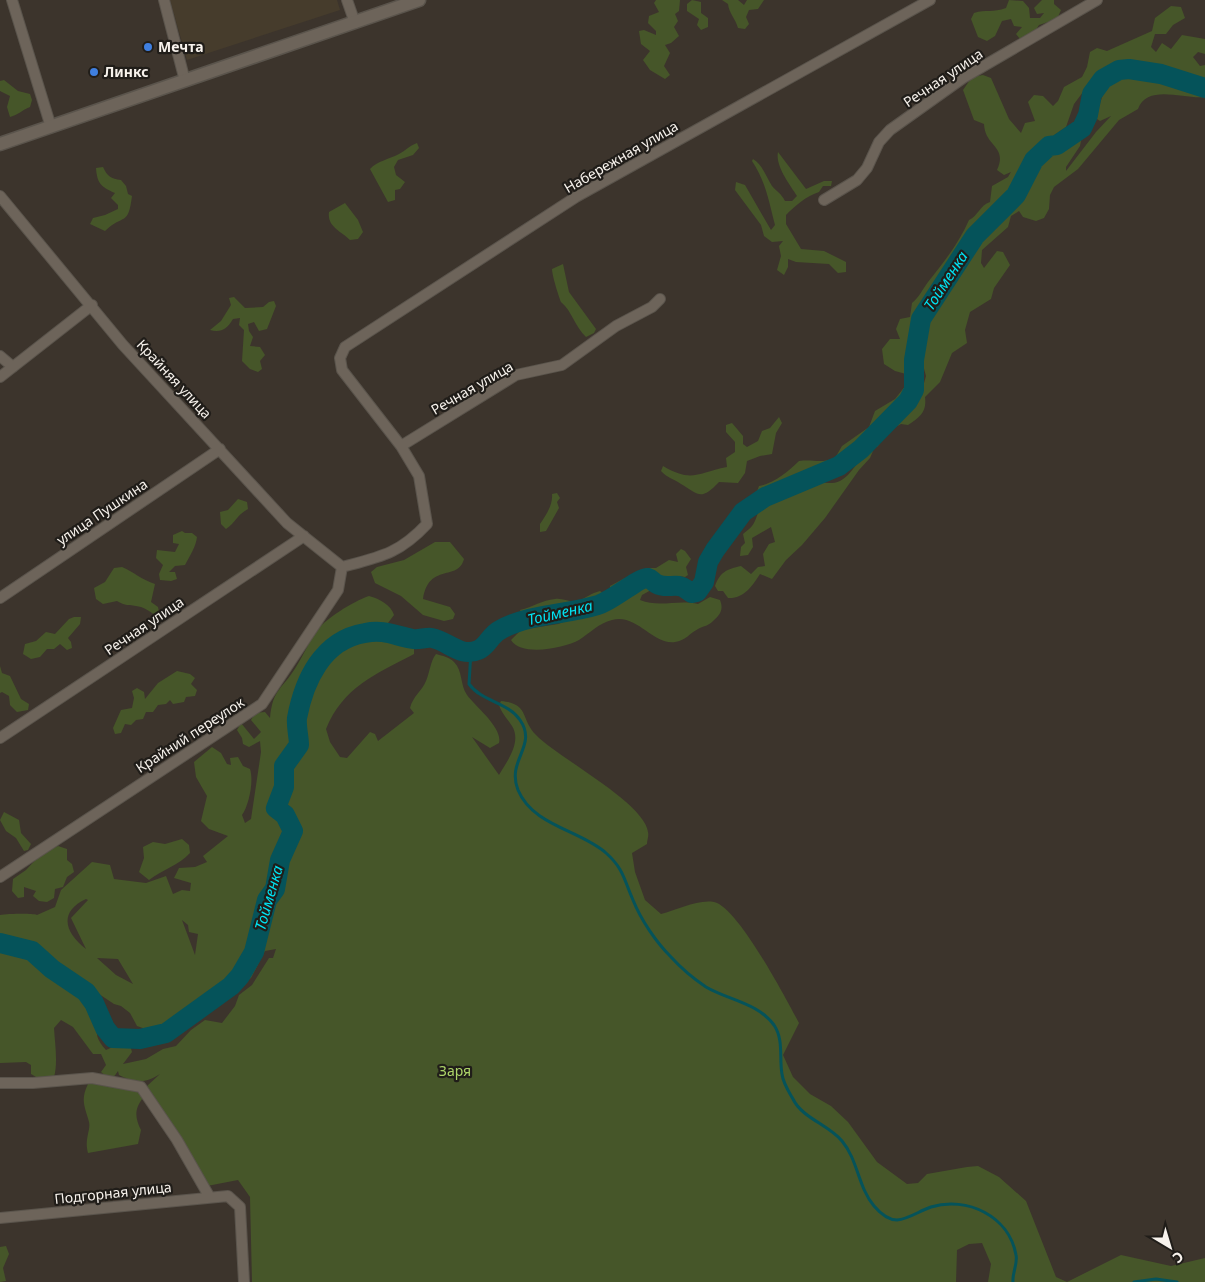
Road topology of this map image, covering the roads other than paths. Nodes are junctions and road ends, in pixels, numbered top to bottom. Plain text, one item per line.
1 (12, 0) edge
2 (164, 0) edge
3 (347, 0) edge
4 (419, 0) edge
5 (930, 0) edge
6 (1097, 0) edge
7 (355, 23) junction
8 (185, 81) junction
9 (51, 127) junction
10 (0, 144) edge
11 (0, 196) edge
12 (824, 200) dead end
13 (660, 298) dead end
14 (92, 305) junction
15 (0, 356) edge
16 (13, 367) junction
17 (0, 377) edge
18 (401, 446) junction
19 (220, 449) junction
20 (304, 536) junction
21 (342, 567) junction
22 (0, 598) edge
23 (0, 738) edge
24 (0, 877) edge
25 (0, 1083) edge
26 (210, 1196) junction
27 (0, 1218) edge
28 (244, 1282) edge

1 - 9 street
2 - 8 street
3 - 7 street
4 - 7 street
5 - 18 street, Набережная улица
6 - 12 street, Речная улица
7 - 8 street
8 - 9 street
9 - 10 street
11 - 14 street, Крайняя улица
13 - 18 street, Речная улица
14 - 16 street
14 - 19 street, Крайняя улица
15 - 16 street
16 - 17 street
18 - 21 street
19 - 20 street, Крайняя улица
19 - 22 street, улица Пушкина
20 - 21 street, Крайняя улица
20 - 23 street, Речная улица
21 - 24 street, Крайний переулок
25 - 26 street
26 - 27 street, Подгорная улица
26 - 28 street, Подгорная улица

